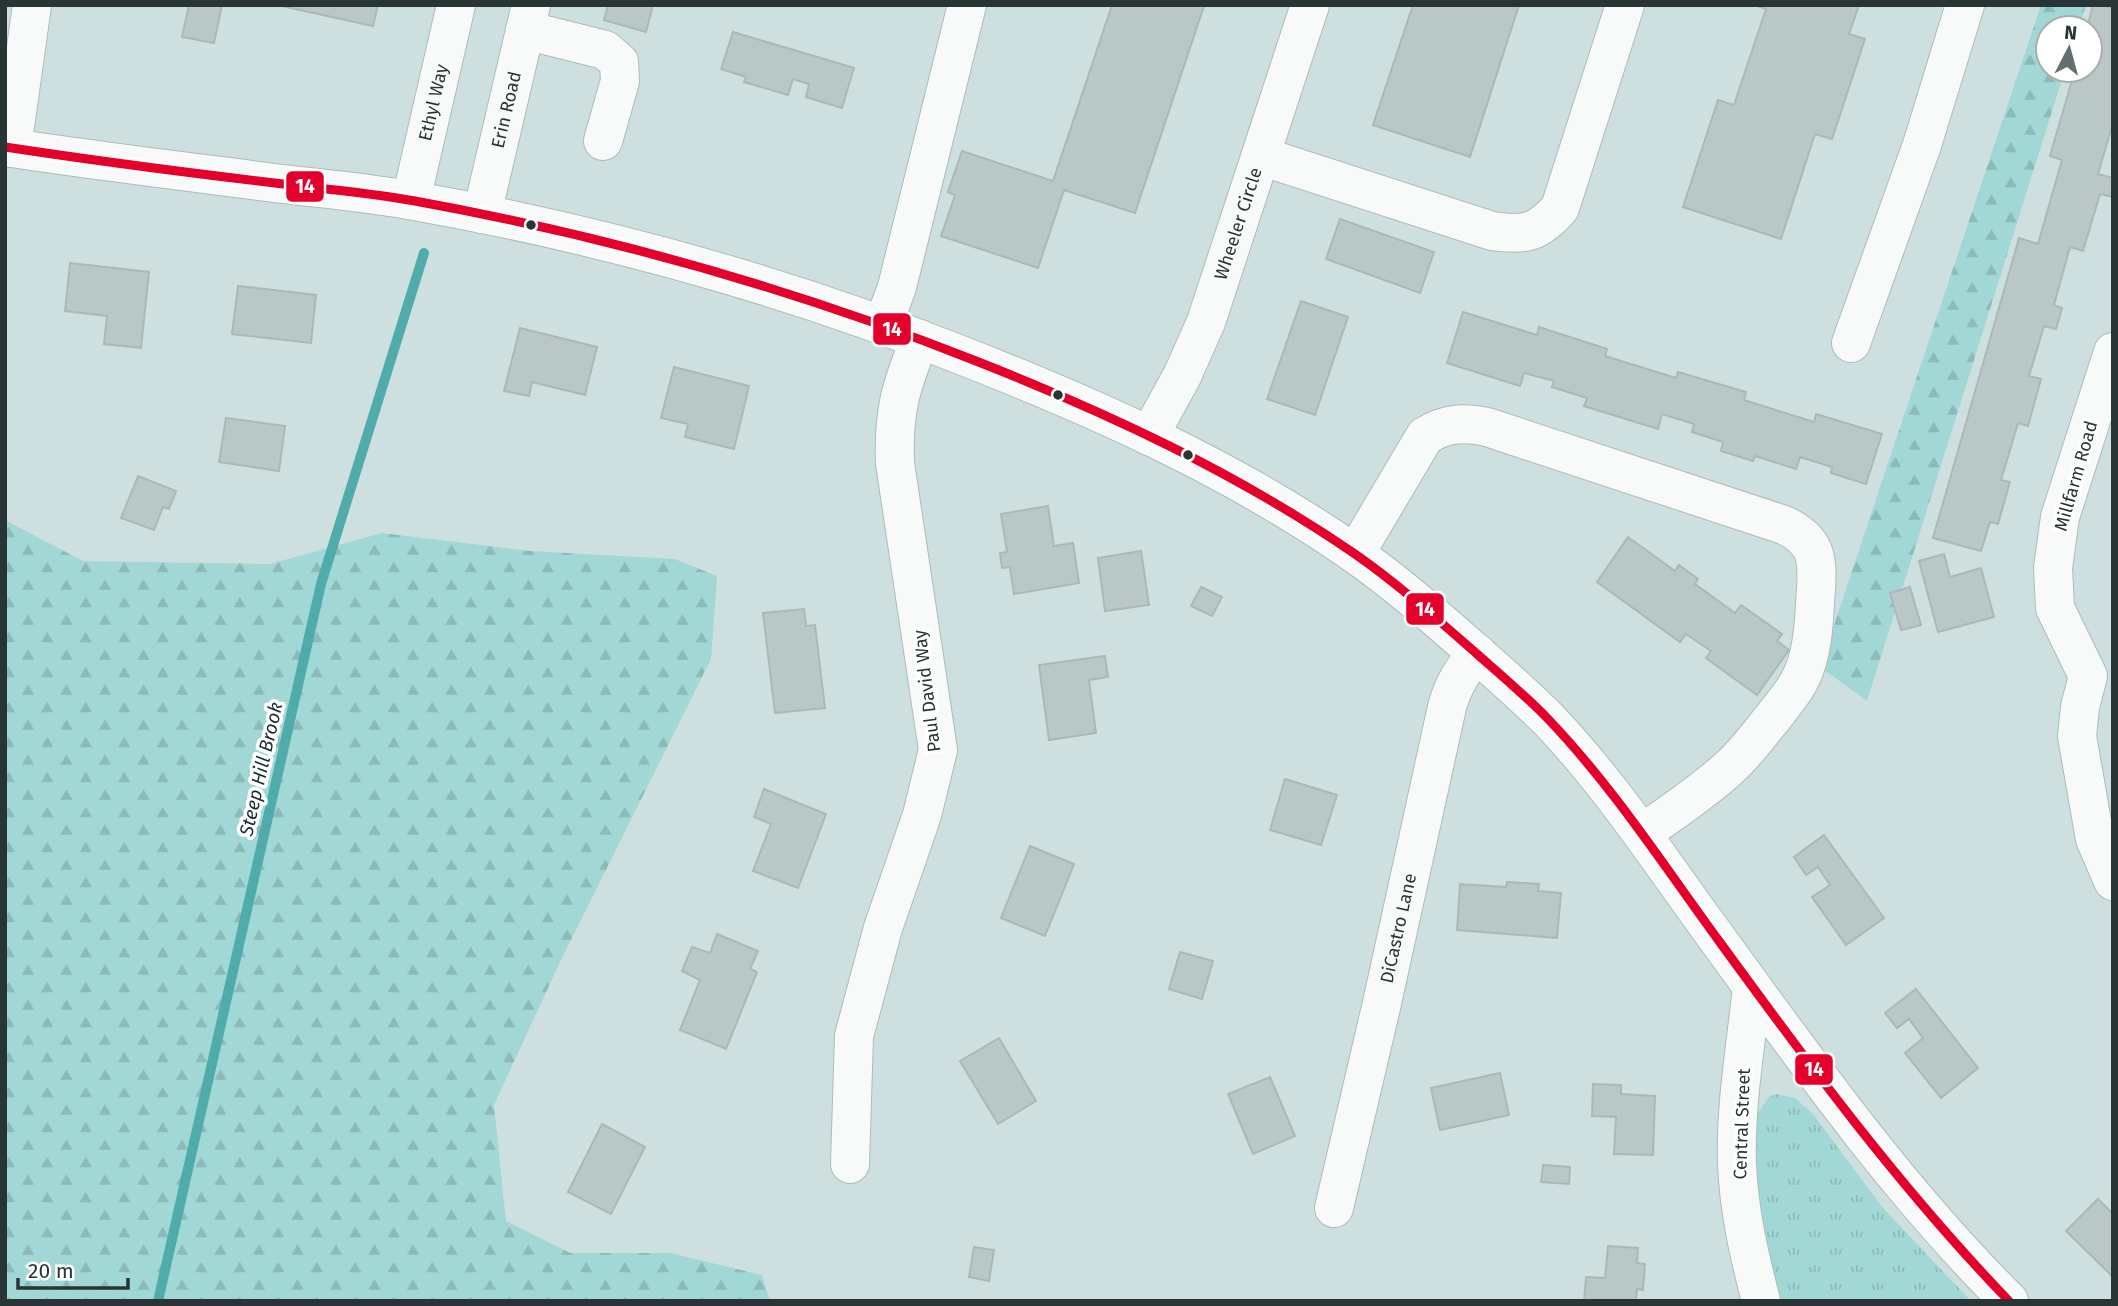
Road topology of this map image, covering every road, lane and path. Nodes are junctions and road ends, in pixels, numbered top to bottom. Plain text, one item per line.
1 (32, 5) edge
2 (456, 5) edge
3 (967, 5) edge
4 (1310, 5) edge
5 (1625, 5) edge
6 (1965, 5) edge
7 (528, 18) edge
8 (603, 141) dead end
9 (9, 147) edge
10 (1261, 156) junction
11 (411, 200) junction
12 (482, 214) junction
13 (883, 325) junction
14 (920, 339) junction
15 (1851, 343) dead end
16 (2113, 352) edge
17 (1149, 436) junction
18 (1355, 554) junction
19 (1477, 653) junction
20 (1643, 833) junction
21 (2113, 881) edge
22 (1752, 987) junction
23 (850, 1164) dead end
24 (1334, 1208) dead end
25 (1761, 1301) edge
26 (2009, 1301) edge

1 - 9 street
2 - 11 street, Ethyl Way
3 - 13 street
4 - 10 street, Wheeler Circle
5 - 10 street
6 - 15 street
7 - 8 street
7 - 12 street, Erin Road
9 - 11 street
10 - 17 street, Wheeler Circle
11 - 12 street
12 - 13 street
13 - 14 street
14 - 17 street
14 - 23 street, Paul David Way
16 - 21 street, Millfarm Road
17 - 18 street
18 - 19 street
18 - 20 street
19 - 20 street
19 - 24 street, DiCastro Lane
20 - 22 street
22 - 25 street, Central Street
22 - 26 street

